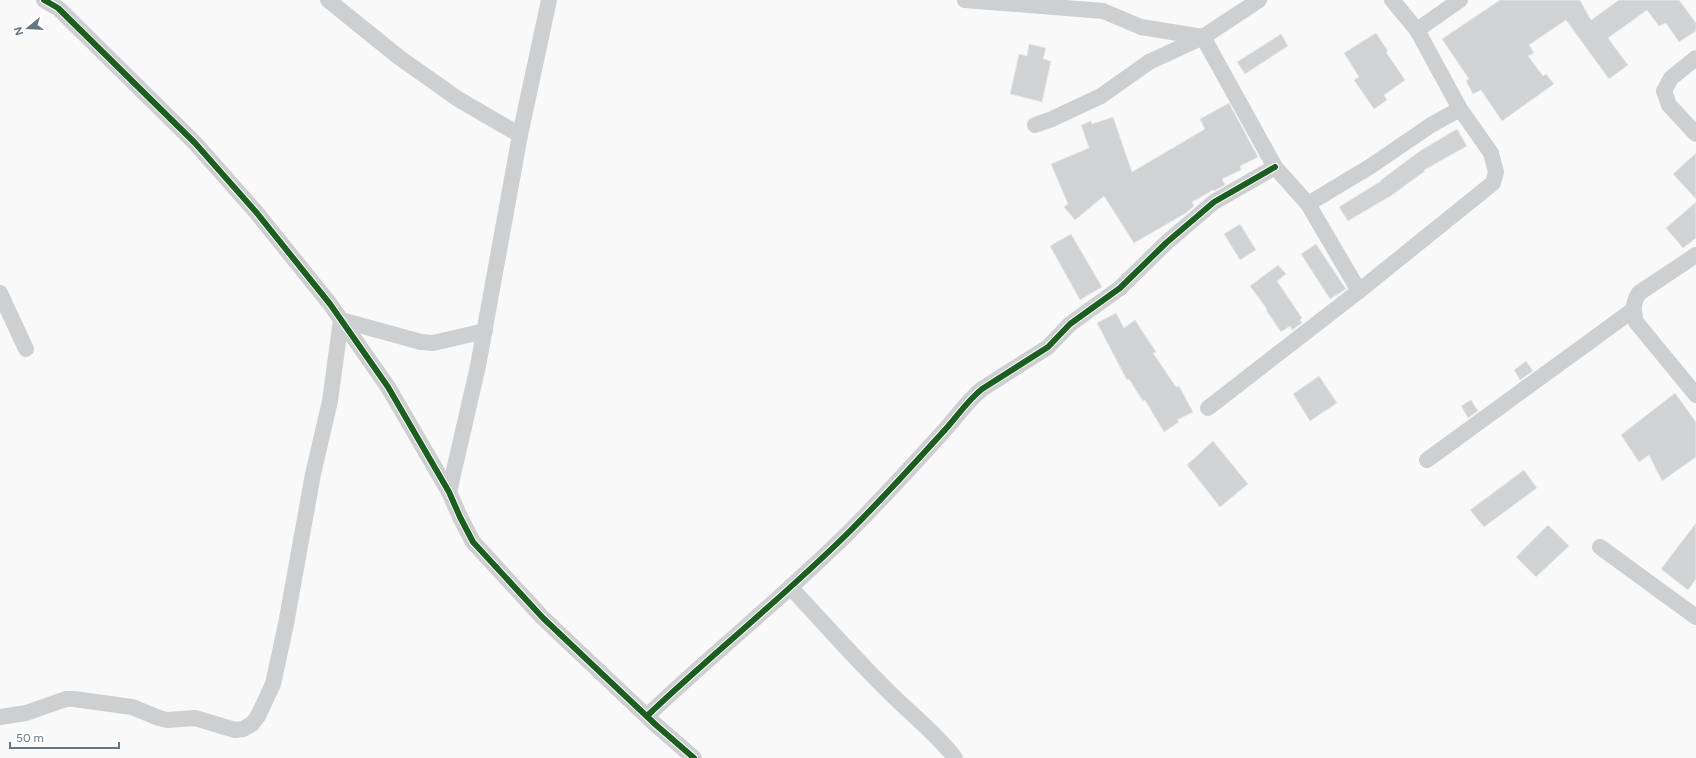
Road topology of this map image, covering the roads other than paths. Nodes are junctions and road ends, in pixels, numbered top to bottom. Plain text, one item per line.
1 (44, 0) edge
2 (328, 0) edge
3 (549, 0) edge
4 (965, 0) edge
5 (1259, 0) edge
6 (1392, 0) edge
7 (1460, 0) edge
8 (61, 4) edge
9 (1417, 30) junction
10 (1203, 37) junction
11 (1696, 58) edge
12 (1460, 109) junction
13 (1035, 125) dead end
14 (1696, 134) edge
15 (520, 135) junction
16 (1275, 167) junction
17 (1308, 204) junction
18 (1696, 255) edge
19 (1358, 291) junction
20 (0, 293) edge
21 (1633, 310) junction
22 (341, 320) junction
23 (484, 331) junction
24 (26, 349) dead end
25 (1696, 395) edge
26 (1208, 408) dead end
27 (1427, 460) dead end
28 (449, 492) junction
29 (1600, 547) dead end
30 (790, 588) junction
31 (1696, 617) edge
32 (647, 716) junction
33 (0, 717) edge
34 (694, 758) edge
35 (955, 758) edge

1 - 8 street
2 - 15 street
3 - 15 street
4 - 10 street
5 - 10 street
6 - 9 street
7 - 9 street
8 - 22 street
9 - 12 street
10 - 13 street
10 - 16 street
11 - 14 street
12 - 17 street
12 - 19 street
15 - 23 street
16 - 17 street
16 - 30 street
17 - 19 street
18 - 21 street
19 - 26 street
20 - 24 street
21 - 25 street
21 - 27 street
22 - 23 street
22 - 28 street
22 - 33 street
23 - 28 street
28 - 32 street
29 - 31 street
30 - 32 street
30 - 35 street
32 - 34 street

